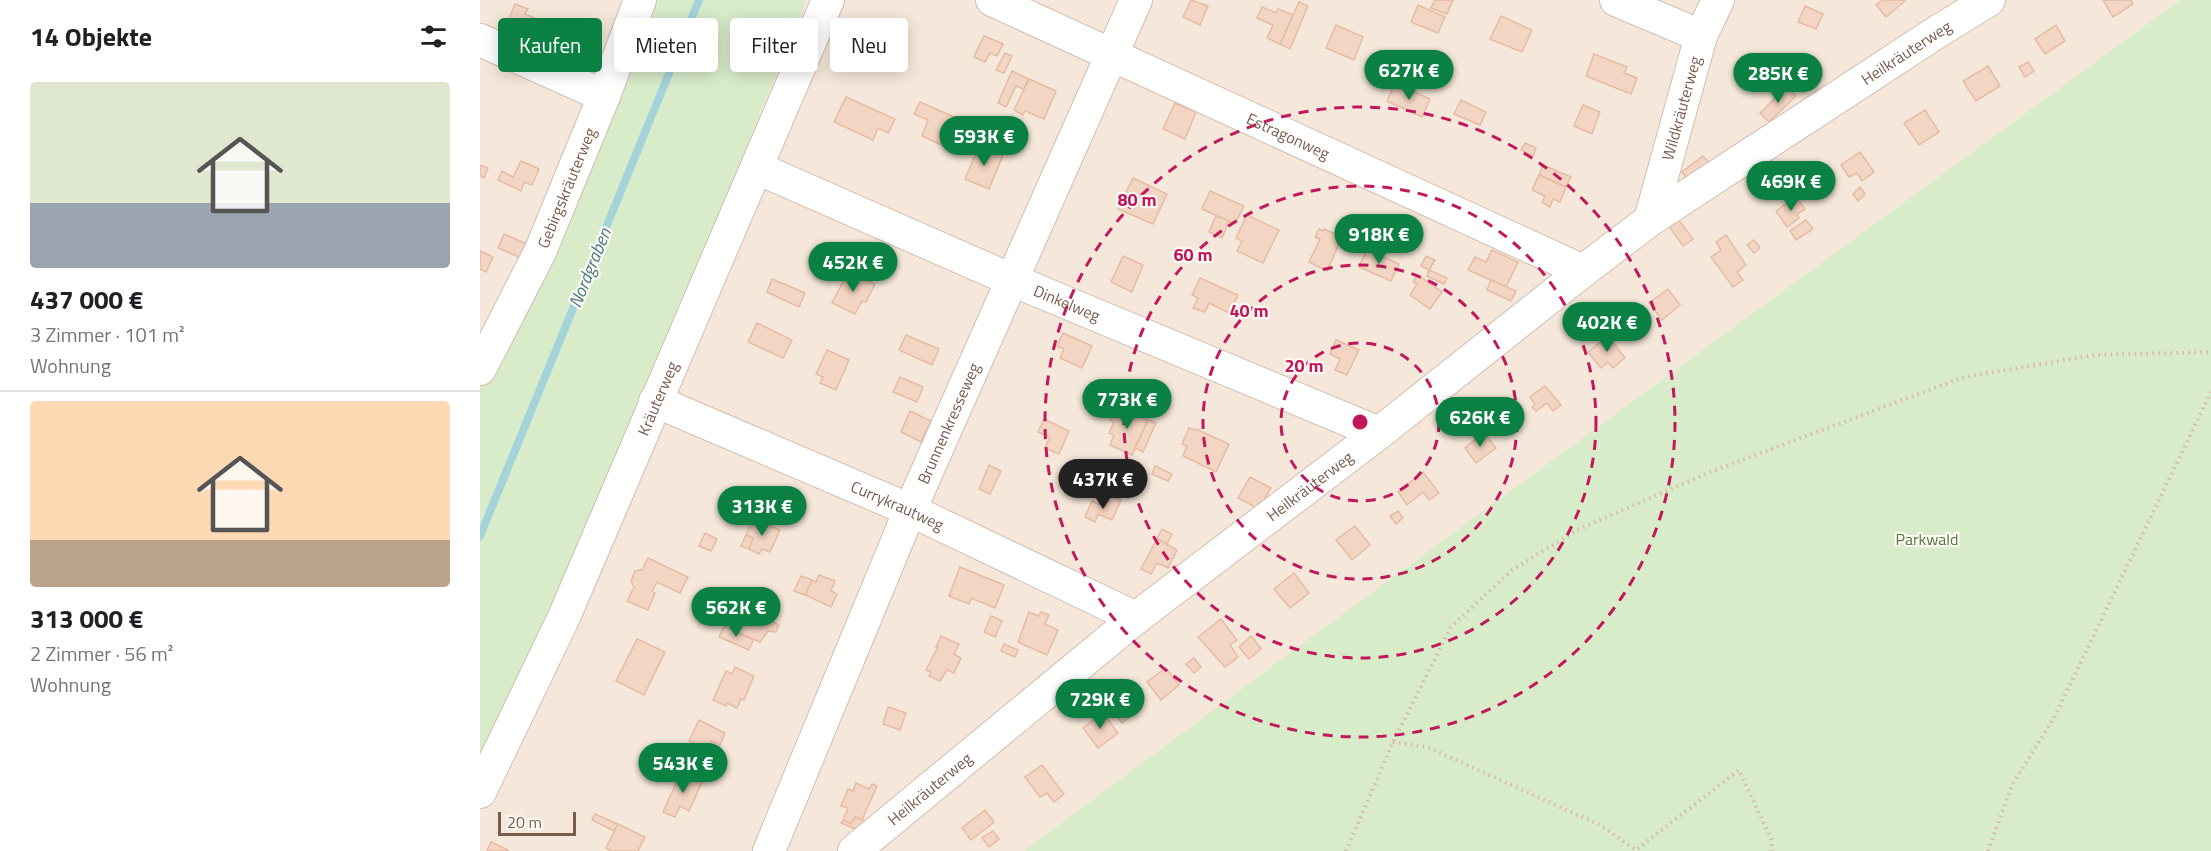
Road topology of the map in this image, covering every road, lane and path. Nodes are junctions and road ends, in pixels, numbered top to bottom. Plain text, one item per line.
1 (640, 0) edge
2 (828, 0) edge
3 (992, 0) edge
4 (1136, 0) edge
5 (1616, 0) edge
6 (1718, 0) edge
7 (1989, 0) edge
8 (1701, 36) junction
9 (480, 40) edge
10 (1113, 54) junction
11 (604, 96) junction
12 (757, 168) junction
13 (1650, 220) junction
14 (1583, 271) junction
15 (1012, 280) junction
16 (2211, 352) edge
17 (480, 369) edge
18 (2211, 392) edge
19 (655, 401) junction
20 (1379, 433) junction
21 (910, 510) junction
22 (1136, 618) junction
23 (1392, 742) junction
24 (480, 792) edge
25 (1637, 850) edge
26 (769, 851) edge
27 (854, 851) edge
28 (1346, 851) edge
29 (1771, 851) edge
30 (1988, 851) edge

1 - 11 lane, Gebirgskräuterweg
2 - 12 lane, Kräuterweg
3 - 10 lane, Estragonweg
4 - 10 lane, Brunnenkresseweg
5 - 8 lane
6 - 8 lane, Wildkräuterweg
7 - 13 lane, Heilkräuterweg
8 - 13 lane, Wildkräuterweg
9 - 11 lane
10 - 14 lane, Estragonweg
10 - 15 lane, Brunnenkresseweg
11 - 17 lane, Gebirgskräuterweg
12 - 15 lane, Dinkelweg
12 - 19 lane, Kräuterweg
13 - 14 lane, Heilkräuterweg
14 - 20 lane, Heilkräuterweg
15 - 20 lane, Dinkelweg
15 - 21 lane, Brunnenkresseweg
16 - 23 path
18 - 30 path
19 - 21 lane, Currykrautweg
19 - 24 lane, Kräuterweg
20 - 22 lane, Heilkräuterweg
21 - 22 lane, Currykrautweg
21 - 26 lane, Brunnenkresseweg
22 - 27 lane, Heilkräuterweg
23 - 25 path
23 - 28 path
25 - 29 path

